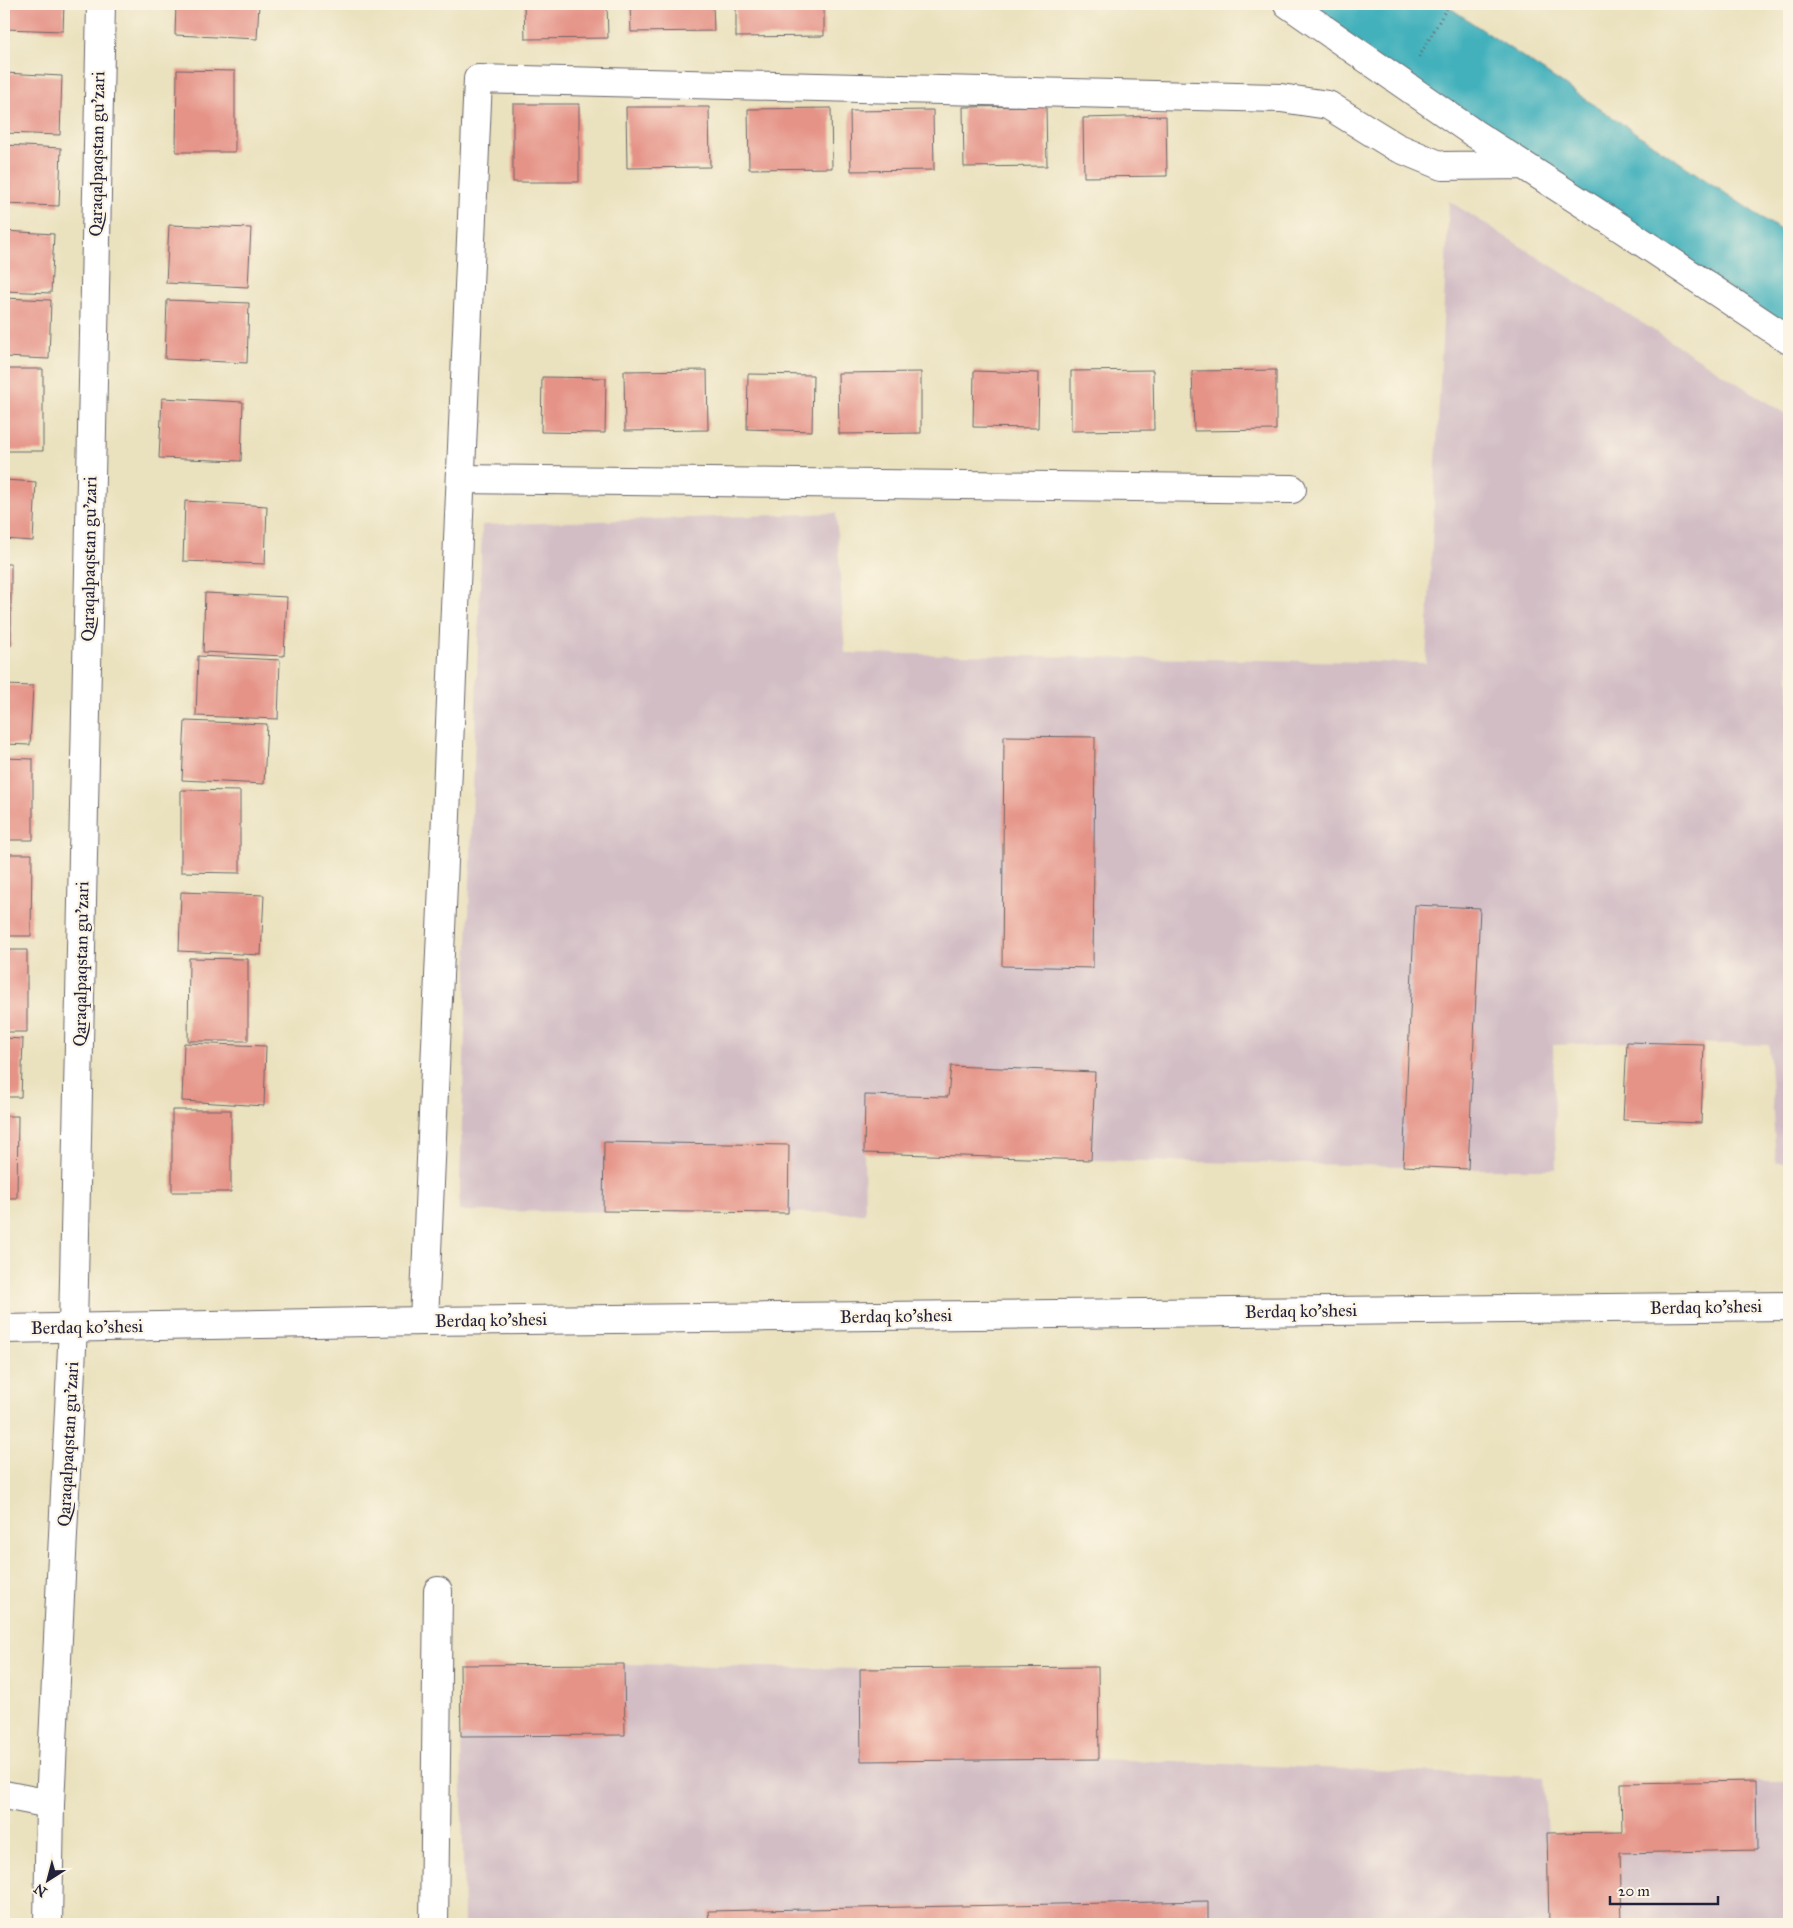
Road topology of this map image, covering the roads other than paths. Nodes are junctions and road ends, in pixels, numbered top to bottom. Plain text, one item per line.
1 (100, 4) edge
2 (1288, 4) edge
3 (1523, 165) junction
4 (1789, 340) edge
5 (461, 479) junction
6 (1292, 489) dead end
7 (1789, 1306) edge
8 (424, 1321) junction
9 (73, 1327) junction
10 (4, 1329) edge
11 (438, 1591) dead end
12 (4, 1795) edge
13 (50, 1804) junction
14 (48, 1924) edge
15 (434, 1924) edge

1 - 9 street, Qaraqalpaqstan gu'zari
2 - 3 street
3 - 4 street
3 - 5 street
5 - 6 street
5 - 8 street
7 - 8 street, Berdaq ko'shesi
8 - 9 street, Berdaq ko'shesi
9 - 10 street, Berdaq ko'shesi
9 - 13 street, Qaraqalpaqstan gu'zari
11 - 15 street
12 - 13 street
13 - 14 street, Qaraqalpaqstan gu'zari

